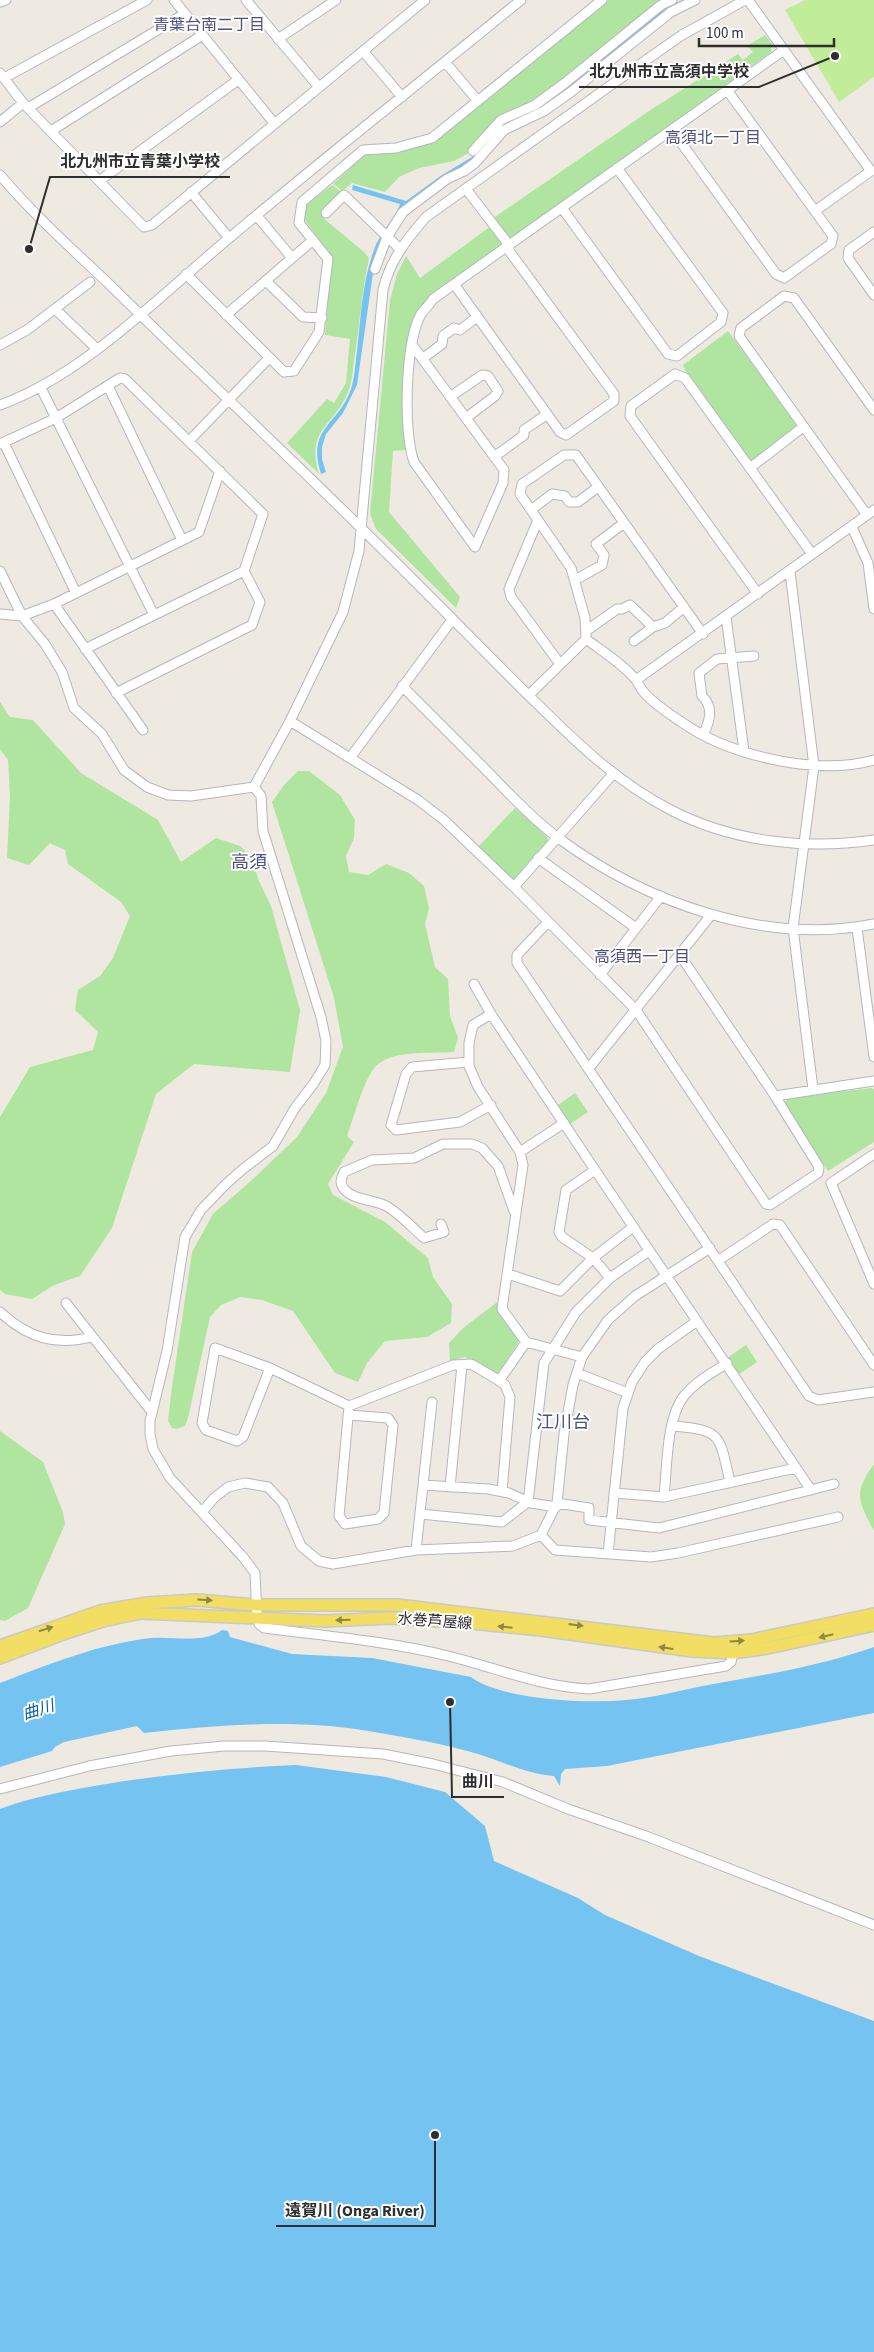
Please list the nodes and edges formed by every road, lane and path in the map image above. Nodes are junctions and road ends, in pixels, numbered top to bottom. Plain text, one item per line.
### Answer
1 (6, 0) edge
2 (147, 0) edge
3 (174, 0) edge
4 (246, 0) edge
5 (336, 0) edge
6 (424, 0) edge
7 (521, 0) edge
8 (602, 0) edge
9 (672, 0) edge
10 (695, 0) edge
11 (746, 0) edge
12 (0, 2) edge
13 (184, 14) junction
14 (201, 36) junction
15 (278, 39) junction
16 (784, 50) junction
17 (364, 51) junction
18 (445, 62) junction
19 (2, 75) edge
20 (238, 80) junction
21 (318, 86) junction
22 (727, 90) junction
23 (402, 97) junction
24 (478, 101) junction
25 (26, 106) junction
26 (0, 122) edge
27 (274, 123) junction
28 (672, 130) junction
29 (50, 131) junction
30 (473, 150) dead end
31 (617, 168) junction
32 (0, 175) edge
33 (99, 181) junction
34 (466, 189) junction
35 (191, 192) junction
36 (562, 208) junction
37 (815, 211) junction
38 (326, 213) dead end
39 (257, 216) junction
40 (874, 232) edge
41 (387, 236) junction
42 (230, 238) junction
43 (313, 240) junction
44 (507, 248) junction
45 (400, 249) junction
46 (292, 258) junction
47 (375, 269) dead end
48 (186, 274) junction
49 (266, 281) junction
50 (90, 282) dead end
51 (454, 284) junction
52 (874, 294) edge
53 (55, 310) junction
54 (140, 315) junction
55 (226, 315) junction
56 (477, 317) junction
57 (322, 318) junction
58 (0, 345) edge
59 (413, 346) junction
60 (96, 348) junction
61 (269, 358) junction
62 (422, 359) junction
63 (108, 386) junction
64 (41, 388) junction
65 (450, 397) junction
66 (229, 399) junction
67 (0, 405) edge
68 (874, 410) edge
69 (546, 415) junction
70 (56, 418) junction
71 (466, 418) junction
72 (803, 426) junction
73 (189, 441) junction
74 (2, 444) edge
75 (494, 457) junction
76 (750, 468) junction
77 (220, 471) junction
78 (598, 487) junction
79 (531, 510) junction
80 (871, 513) edge
81 (538, 520) junction
82 (624, 523) junction
83 (360, 527) junction
84 (852, 527) junction
85 (182, 540) junction
86 (812, 554) junction
87 (130, 566) junction
88 (0, 571) edge
89 (244, 571) junction
90 (790, 572) junction
91 (575, 580) junction
92 (76, 593) junction
93 (758, 594) junction
94 (54, 604) junction
95 (684, 608) junction
96 (874, 609) edge
97 (0, 614) edge
98 (154, 615) junction
99 (22, 616) junction
100 (726, 617) junction
101 (452, 620) junction
102 (653, 627) junction
103 (702, 634) junction
104 (586, 635) junction
105 (634, 641) dead end
106 (85, 649) junction
107 (754, 656) dead end
108 (731, 658) junction
109 (560, 664) junction
110 (636, 680) junction
111 (402, 686) junction
112 (116, 692) junction
113 (529, 695) junction
114 (290, 722) junction
115 (142, 730) dead end
116 (703, 735) junction
117 (744, 751) junction
118 (350, 758) junction
119 (874, 760) edge
120 (814, 766) junction
121 (613, 774) junction
122 (254, 787) junction
123 (556, 837) junction
124 (874, 840) edge
125 (802, 844) junction
126 (538, 858) junction
127 (514, 887) junction
128 (660, 896) junction
129 (711, 915) junction
130 (547, 923) junction
131 (874, 924) edge
132 (636, 928) junction
133 (794, 928) junction
134 (857, 928) junction
135 (680, 954) junction
136 (600, 975) junction
137 (474, 984) dead end
138 (636, 1010) junction
139 (492, 1014) junction
140 (874, 1057) edge
141 (469, 1062) junction
142 (589, 1068) junction
143 (874, 1081) edge
144 (814, 1089) junction
145 (775, 1096) junction
146 (491, 1105) junction
147 (564, 1123) junction
148 (520, 1152) junction
149 (874, 1154) edge
150 (595, 1170) junction
151 (515, 1214) junction
152 (441, 1224) dead end
153 (633, 1227) junction
154 (710, 1248) junction
155 (650, 1251) junction
156 (593, 1258) junction
157 (719, 1260) junction
158 (508, 1274) junction
159 (666, 1275) junction
160 (610, 1278) junction
161 (874, 1284) edge
162 (66, 1303) dead end
163 (0, 1312) edge
164 (697, 1321) junction
165 (92, 1337) junction
166 (526, 1342) junction
167 (553, 1349) junction
168 (582, 1357) junction
169 (727, 1363) junction
170 (462, 1365) junction
171 (874, 1365) edge
172 (270, 1368) junction
173 (577, 1373) junction
174 (499, 1381) junction
175 (874, 1392) edge
176 (628, 1393) junction
177 (432, 1402) dead end
178 (349, 1411) junction
179 (152, 1412) junction
180 (672, 1426) junction
181 (796, 1468) junction
182 (730, 1482) junction
183 (834, 1484) dead end
184 (423, 1485) junction
185 (450, 1487) junction
186 (811, 1490) junction
187 (502, 1492) junction
188 (614, 1493) junction
189 (664, 1497) junction
190 (528, 1502) junction
191 (557, 1505) junction
192 (202, 1512) junction
193 (420, 1514) junction
194 (838, 1517) dead end
195 (611, 1523) junction
196 (541, 1535) junction
197 (416, 1550) junction
198 (608, 1554) junction
199 (256, 1605) junction
200 (874, 1614) edge
201 (257, 1617) junction
202 (874, 1625) edge
203 (0, 1646) edge
204 (733, 1653) junction
205 (0, 1658) edge
206 (0, 1789) edge
207 (874, 1925) edge

1 - 12 street
2 - 19 street
3 - 13 street
4 - 15 street
5 - 15 street
6 - 17 street
7 - 18 street
8 - 24 street
9 - 30 street
10 - 41 street
11 - 16 street
11 - 34 street
13 - 14 street
13 - 25 street
14 - 20 street
14 - 29 street
15 - 21 street
16 - 22 street
16 - 37 street
17 - 21 street
17 - 23 street
18 - 23 street
18 - 24 street
19 - 25 street
20 - 27 street
20 - 33 street
21 - 27 street
22 - 28 street
22 - 37 street
23 - 39 street
24 - 43 street
25 - 26 street
25 - 29 street
27 - 35 street
28 - 31 street
28 - 37 street
29 - 33 street
31 - 36 street
31 - 36 street
32 - 54 street
33 - 35 street
34 - 44 street
34 - 45 street
35 - 42 street
36 - 44 street
38 - 41 street
39 - 42 street
39 - 46 street
40 - 52 street
41 - 45 street
41 - 47 street
42 - 48 street
43 - 46 street
43 - 57 street
44 - 51 street
44 - 69 street
45 - 83 street
46 - 49 street
48 - 54 street
48 - 55 street
49 - 55 street
49 - 57 street
50 - 53 street
51 - 56 street
51 - 59 street
53 - 58 street
53 - 60 street
54 - 60 street
54 - 66 street
55 - 61 street
56 - 62 street
56 - 69 street
57 - 61 street
59 - 62 street
59 - 75 street
60 - 64 street
61 - 66 street
62 - 65 street
63 - 70 street
63 - 73 street
63 - 85 street
64 - 67 street
64 - 70 street
65 - 71 street
65 - 71 street
66 - 73 street
66 - 83 street
68 - 72 street
69 - 75 street
70 - 74 street
70 - 87 street
71 - 75 street
72 - 76 street
72 - 80 street
73 - 77 street
74 - 92 street
76 - 86 street
76 - 93 street
77 - 85 street
77 - 89 street
78 - 79 street
78 - 79 street
78 - 82 street
79 - 81 street
80 - 84 street
81 - 91 street
81 - 109 street
82 - 91 street
82 - 95 street
83 - 101 street
83 - 114 street
84 - 86 street
84 - 96 street
85 - 87 street
86 - 90 street
87 - 92 street
87 - 98 street
88 - 99 street
89 - 98 street
89 - 112 street
90 - 93 street
90 - 120 street
91 - 104 street
92 - 94 street
93 - 100 street
94 - 99 street
94 - 106 street
95 - 102 street
95 - 103 street
97 - 99 street
98 - 106 street
99 - 122 street
100 - 103 street
100 - 108 street
101 - 111 street
101 - 113 street
102 - 104 street
102 - 105 street
103 - 110 street
104 - 109 street
104 - 110 street
106 - 112 street
107 - 108 street
108 - 116 street
108 - 117 street
109 - 113 street
110 - 116 street
111 - 118 street
111 - 123 street
112 - 115 street
113 - 121 street
114 - 118 street
114 - 122 street
116 - 117 street
117 - 120 street
118 - 127 street
119 - 120 street
120 - 125 street
121 - 123 street
121 - 125 street
122 - 179 street
123 - 126 street
123 - 128 street
124 - 125 street
125 - 133 street
126 - 127 street
126 - 132 street
127 - 130 street
128 - 129 street
128 - 132 street
129 - 133 street
129 - 135 street
130 - 136 street
130 - 142 street
131 - 134 street
132 - 136 street
133 - 134 street
133 - 144 street
134 - 140 street
135 - 138 street
135 - 145 street
136 - 138 street
137 - 139 street
138 - 142 street
138 - 145 street
139 - 141 street
139 - 147 street
141 - 146 street
141 - 146 street
142 - 154 street
143 - 144 street
144 - 145 street
146 - 148 street
147 - 148 street
147 - 150 street
148 - 151 street
149 - 161 street
150 - 153 street
150 - 156 street
151 - 152 street
151 - 158 street
153 - 155 street
153 - 156 street
154 - 157 street
154 - 159 street
155 - 159 street
155 - 160 street
156 - 158 street
156 - 160 street
157 - 171 street
157 - 175 street
158 - 166 street
159 - 164 street
159 - 168 street
160 - 167 street
162 - 165 street
163 - 165 street
164 - 169 street
164 - 176 street
165 - 179 street
166 - 167 street
166 - 174 street
167 - 168 street
167 - 190 street
168 - 173 street
169 - 180 street
169 - 181 street
170 - 174 street
170 - 178 street
170 - 185 street
172 - 172 street
172 - 178 street
173 - 176 street
173 - 191 street
174 - 187 street
176 - 188 street
177 - 184 street
178 - 178 street
179 - 192 street
180 - 182 street
180 - 189 street
181 - 182 street
181 - 186 street
182 - 189 street
183 - 186 street
184 - 185 street
184 - 193 street
185 - 187 street
186 - 195 street
187 - 190 street
188 - 189 street
188 - 195 street
190 - 191 street
190 - 193 street
191 - 195 street
191 - 196 street
192 - 197 street
192 - 199 street
193 - 197 street
194 - 198 street
195 - 198 street
196 - 197 street
196 - 198 street
199 -> 200 main road, 水巻芦屋線
199 - 201 street
203 -> 199 main road, 水巻芦屋線
204 -> 201 main road, 水巻芦屋線
201 - 204 street
201 - 205 main road, 水巻芦屋線
202 -> 204 main road, 水巻芦屋線
206 - 207 street

